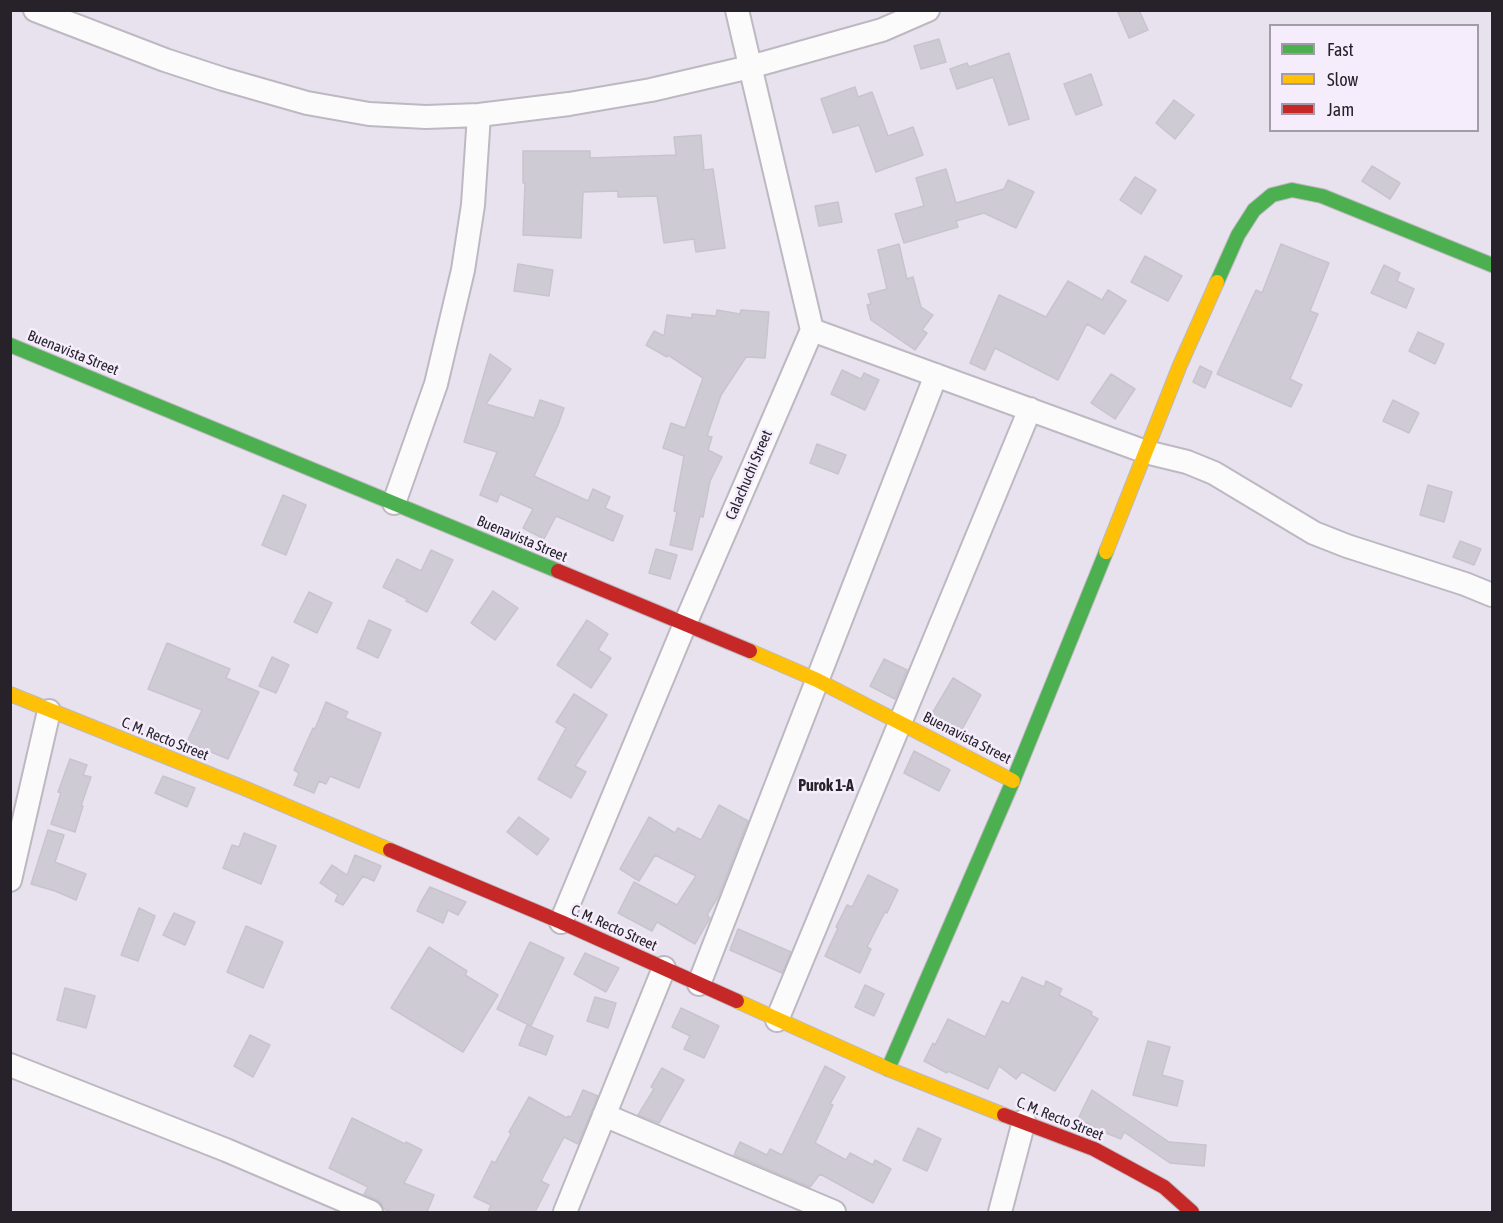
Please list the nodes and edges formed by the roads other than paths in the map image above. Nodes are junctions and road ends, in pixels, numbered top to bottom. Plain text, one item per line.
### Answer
1 (35, 10) edge
2 (737, 10) edge
3 (928, 10) edge
4 (750, 67) junction
5 (479, 115) junction
6 (1492, 265) edge
7 (812, 330) junction
8 (10, 345) edge
9 (936, 375) junction
10 (1030, 409) junction
11 (1146, 452) junction
12 (394, 503) junction
13 (1492, 595) edge
14 (685, 624) junction
15 (817, 680) junction
16 (10, 694) edge
17 (50, 711) junction
18 (901, 723) junction
19 (1013, 781) junction
20 (10, 880) edge
21 (561, 922) junction
22 (664, 968) junction
23 (699, 984) junction
24 (777, 1020) junction
25 (10, 1065) edge
26 (888, 1069) junction
27 (604, 1115) junction
28 (1024, 1121) junction
29 (371, 1212) edge
30 (565, 1212) edge
31 (834, 1212) edge
32 (1000, 1212) edge
33 (1192, 1212) edge

1 - 5 street
2 - 4 street
3 - 4 street
4 - 5 street
4 - 7 street
5 - 12 street
6 - 11 street
7 - 9 street
7 - 14 street, Calachuchi Street
8 - 12 street, Buenavista Street
9 - 10 street
9 - 15 street
10 - 11 street
10 - 18 street
11 - 13 street
11 - 19 street
12 - 14 street, Buenavista Street
14 - 15 street, Buenavista Street
14 - 21 street, Calachuchi Street
15 - 18 street, Buenavista Street
15 - 23 street
16 - 17 street, C. M. Recto Street
17 - 20 street
17 - 21 street, C. M. Recto Street
18 - 19 street, Buenavista Street
18 - 24 street
19 - 26 street
21 - 22 street, C. M. Recto Street
22 - 23 street, C. M. Recto Street
22 - 27 street
23 - 24 street, C. M. Recto Street
24 - 26 street, C. M. Recto Street
25 - 29 street
26 - 28 street, C. M. Recto Street
27 - 30 street
27 - 31 street
28 - 32 street
28 - 33 street, C. M. Recto Street

